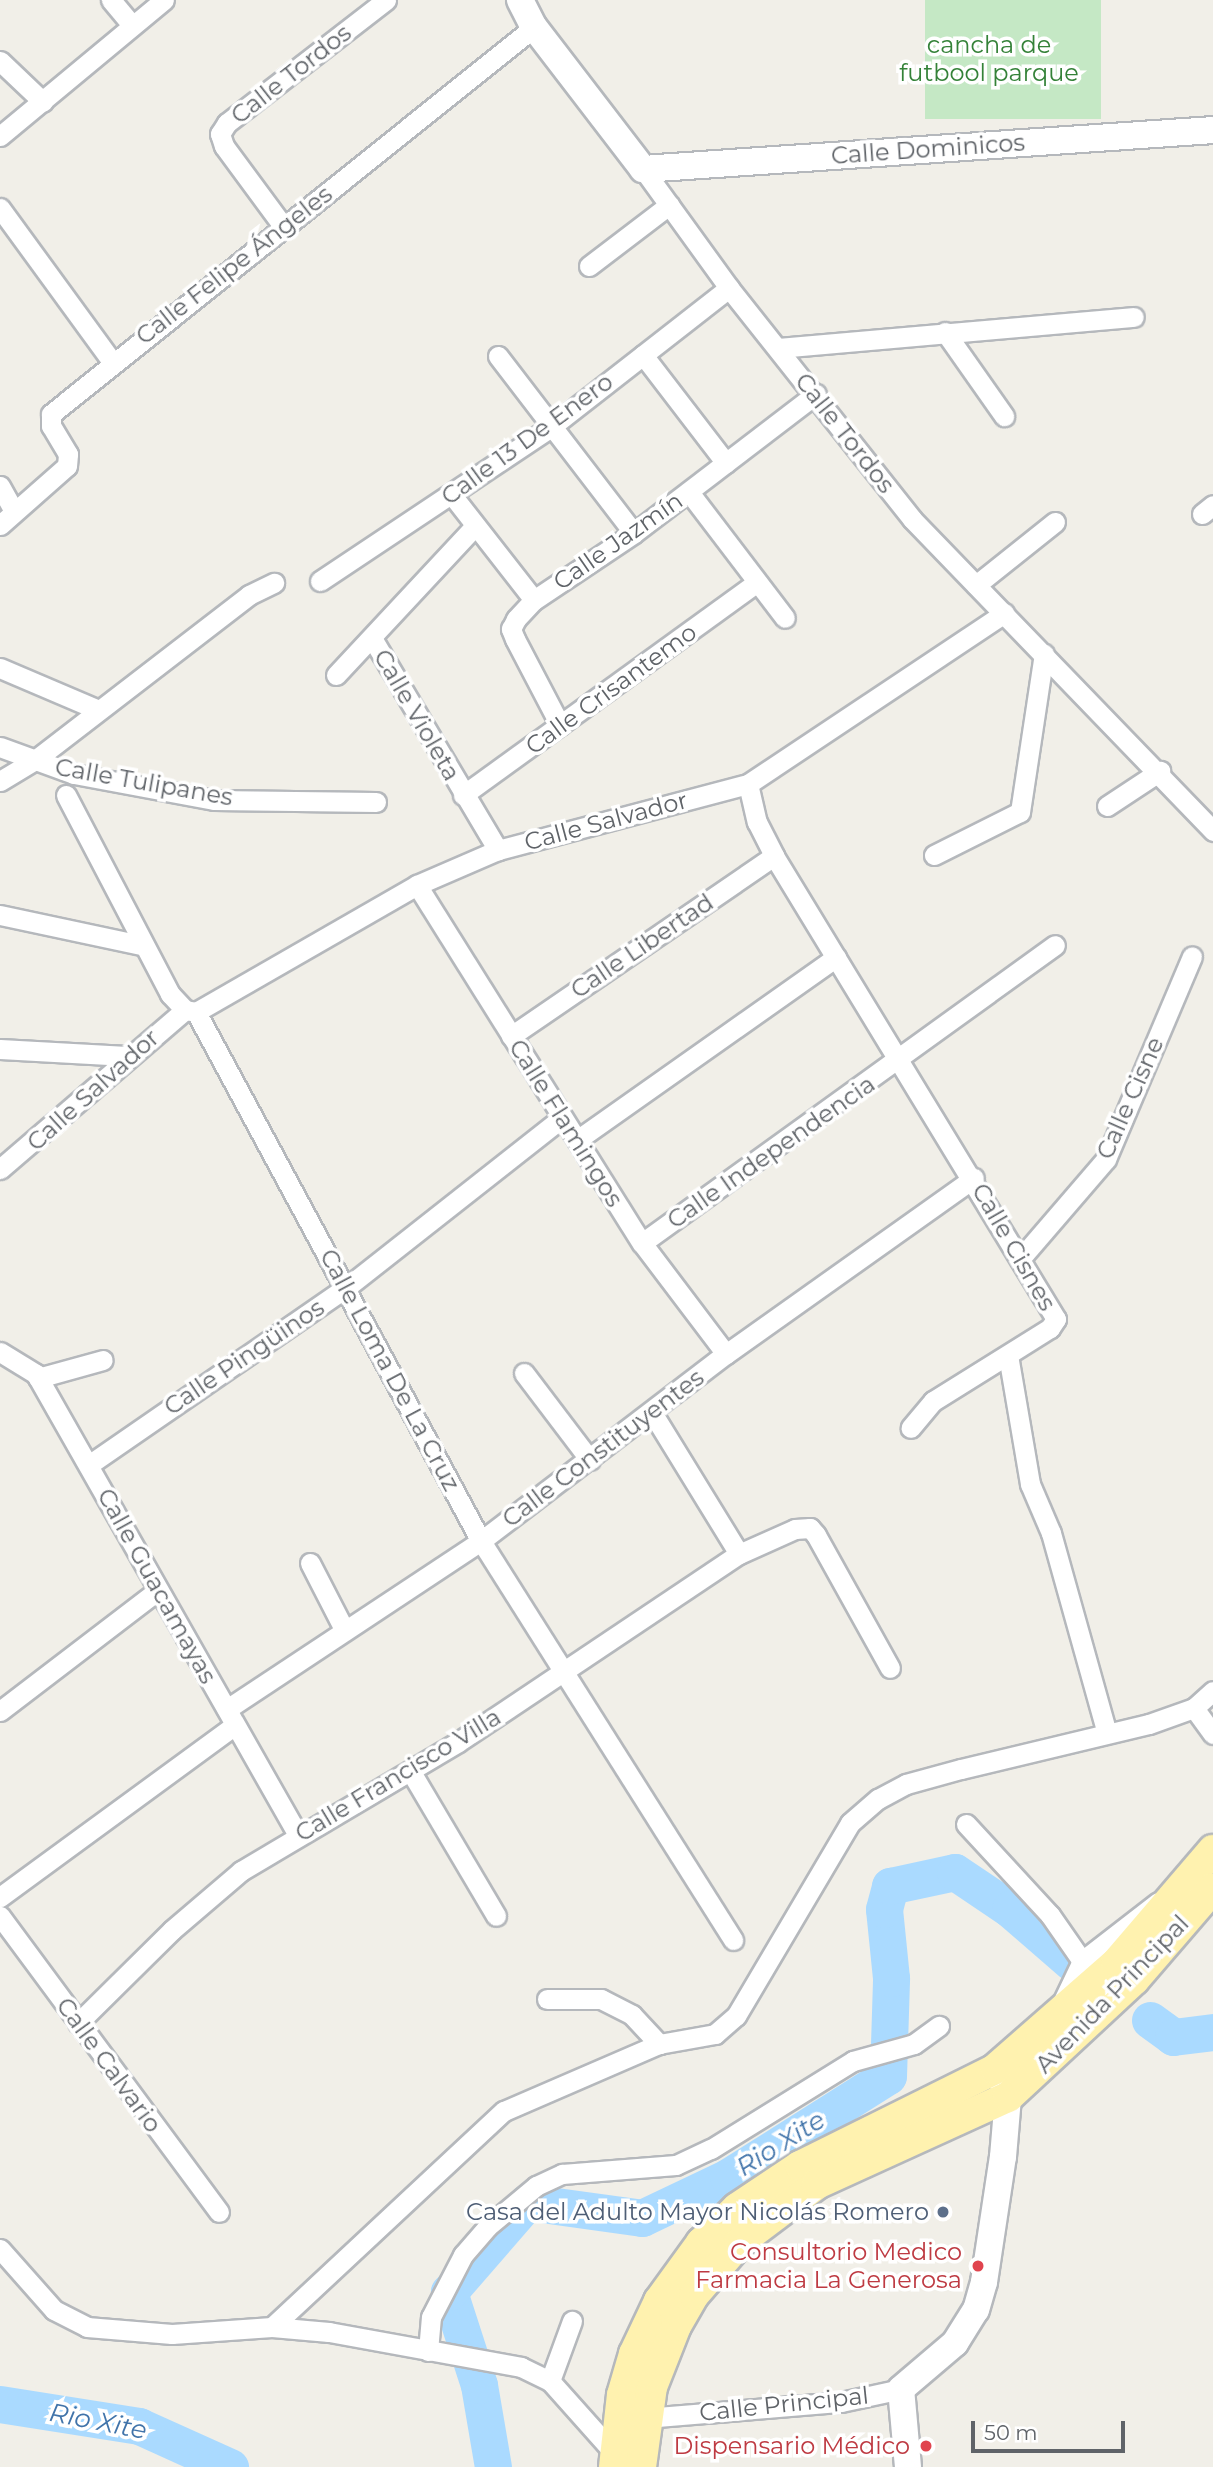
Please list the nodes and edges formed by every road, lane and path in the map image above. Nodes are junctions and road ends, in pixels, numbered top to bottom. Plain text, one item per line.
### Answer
1 (111, 0) edge
2 (164, 0) edge
3 (386, 0) edge
4 (520, 0) edge
5 (131, 24) junction
6 (534, 27) junction
7 (0, 61) edge
8 (43, 102) junction
9 (1213, 130) edge
10 (0, 136) edge
11 (643, 169) junction
12 (669, 205) junction
13 (0, 208) edge
14 (283, 226) junction
15 (589, 266) dead end
16 (729, 288) junction
17 (1133, 317) dead end
18 (945, 332) junction
19 (779, 348) junction
20 (643, 355) junction
21 (498, 356) dead end
22 (114, 363) junction
23 (816, 394) junction
24 (1004, 416) dead end
25 (551, 427) junction
26 (726, 463) junction
27 (0, 486) edge
28 (689, 492) junction
29 (452, 495) junction
30 (14, 511) junction
31 (1055, 522) dead end
32 (0, 525) edge
33 (474, 527) junction
34 (634, 533) junction
35 (320, 582) dead end
36 (757, 582) junction
37 (274, 583) dead end
38 (976, 584) junction
39 (534, 600) junction
40 (1004, 613) junction
41 (785, 618) dead end
42 (372, 638) junction
43 (1044, 654) junction
44 (0, 668) edge
45 (336, 675) dead end
46 (96, 709) junction
47 (559, 725) junction
48 (0, 747) edge
49 (35, 761) junction
50 (1160, 771) junction
51 (0, 781) edge
52 (748, 784) junction
53 (66, 795) dead end
54 (463, 795) junction
55 (376, 802) dead end
56 (1107, 806) dead end
57 (1213, 831) edge
58 (498, 850) junction
59 (934, 855) dead end
60 (774, 856) junction
61 (417, 885) junction
62 (0, 915) edge
63 (142, 945) junction
64 (1055, 945) dead end
65 (1192, 956) dead end
66 (836, 957) junction
67 (190, 1011) junction
68 (511, 1035) junction
69 (0, 1049) edge
70 (127, 1056) junction
71 (900, 1062) junction
72 (562, 1118) junction
73 (576, 1140) junction
74 (0, 1169) edge
75 (974, 1178) junction
76 (642, 1243) junction
77 (1020, 1259) junction
78 (347, 1287) junction
79 (0, 1352) edge
80 (726, 1354) junction
81 (1007, 1355) junction
82 (103, 1360) dead end
83 (524, 1373) dead end
84 (38, 1378) junction
85 (653, 1414) junction
86 (910, 1428) dead end
87 (590, 1460) junction
88 (90, 1464) junction
89 (481, 1541) junction
90 (739, 1555) junction
91 (310, 1563) dead end
92 (157, 1591) junction
93 (345, 1631) junction
94 (890, 1668) dead end
95 (565, 1672) junction
96 (1213, 1691) edge
97 (1195, 1708) junction
98 (0, 1711) edge
99 (231, 1717) junction
100 (1107, 1733) junction
101 (1213, 1734) edge
102 (411, 1772) junction
103 (965, 1824) dead end
104 (298, 1835) junction
105 (1213, 1850) edge
106 (1202, 1884) edge
107 (0, 1897) edge
108 (0, 1916) edge
109 (496, 1916) dead end
110 (733, 1940) dead end
111 (1082, 1961) junction
112 (547, 1999) dead end
113 (1052, 2022) junction
114 (78, 2023) junction
115 (939, 2026) dead end
116 (659, 2043) junction
117 (995, 2069) junction
118 (1008, 2097) junction
119 (219, 2212) dead end
120 (0, 2249) edge
121 (572, 2320) dead end
122 (272, 2327) junction
123 (436, 2352) junction
124 (550, 2381) junction
125 (901, 2389) junction
126 (645, 2418) junction
127 (620, 2464) edge
128 (908, 2467) edge

1 - 5 street
2 - 5 street
3 - 14 street, Calle Tordos
4 - 6 street, Calle Tordos
5 - 8 street
6 - 11 street, Calle Tordos
6 - 14 street, Calle Felipe Ángeles
7 - 8 street
8 - 10 street
9 - 11 street, Calle Dominicos
11 - 12 street, Calle Tordos
12 - 15 street
12 - 16 street, Calle Tordos
13 - 22 street
14 - 22 street, Calle Felipe Ángeles
16 - 19 street, Calle Tordos
16 - 20 street, Calle 13 De Enero
17 - 18 street
18 - 19 street
18 - 24 street
19 - 23 street, Calle Tordos
20 - 25 street, Calle 13 De Enero
20 - 26 street
21 - 25 street
22 - 30 street, Calle Felipe Ángeles
23 - 26 street, Calle Jazmín
23 - 38 street, Calle Tordos
25 - 29 street, Calle 13 De Enero
25 - 34 street
26 - 28 street, Calle Jazmín
27 - 30 street
28 - 34 street, Calle Jazmín
28 - 36 street
29 - 33 street
29 - 35 street, Calle 13 De Enero
30 - 32 street, Calle Felipe Ángeles
31 - 38 street
33 - 39 street
33 - 42 street, Calle Violeta
34 - 39 street, Calle Jazmín
36 - 41 street
36 - 47 street, Calle Crisantemo
37 - 46 street
38 - 40 street, Calle Tordos
39 - 47 street, Calle Jazmín
40 - 43 street, Calle Tordos
40 - 52 street, Calle Salvador
42 - 45 street
42 - 54 street, Calle Violeta
43 - 50 street, Calle Tordos
43 - 59 street
44 - 46 street
46 - 49 street
47 - 54 street, Calle Crisantemo
48 - 49 street, Calle Tulipanes
49 - 51 street
49 - 55 street, Calle Tulipanes
50 - 56 street
50 - 57 street, Calle Tordos
52 - 58 street, Calle Salvador
52 - 60 street, Calle Cisnes
53 - 63 street, Calle Loma De La Cruz
54 - 58 street, Calle Violeta
58 - 61 street, Calle Salvador
60 - 66 street, Calle Cisnes
60 - 68 street, Calle Libertad
61 - 67 street, Calle Salvador
61 - 68 street, Calle Flamingos
62 - 63 street
63 - 67 street, Calle Loma De La Cruz
64 - 71 street, Calle Independencia
65 - 77 street, Calle Cisne
66 - 71 street, Calle Cisnes
66 - 73 street
67 - 70 street, Calle Salvador
67 - 78 street, Calle Loma De La Cruz
68 - 72 street, Calle Flamingos
69 - 70 street
70 - 74 street, Calle Salvador
71 - 75 street, Calle Cisnes
71 - 76 street, Calle Independencia
72 - 73 street, Calle Flamingos
72 - 78 street, Calle Pingüinos
73 - 76 street, Calle Flamingos
75 - 77 street, Calle Cisnes
75 - 80 street, Calle Constituyentes
76 - 80 street, Calle Flamingos
77 - 81 street, Calle Cisnes
78 - 88 street, Calle Pingüinos
78 - 89 street, Calle Loma De La Cruz
79 - 84 street, Calle Guacamayas
80 - 85 street, Calle Constituyentes
81 - 86 street
81 - 100 street
82 - 84 street
83 - 87 street
84 - 88 street, Calle Guacamayas
85 - 87 street, Calle Constituyentes
85 - 90 street
87 - 89 street, Calle Constituyentes
88 - 92 street, Calle Guacamayas
89 - 93 street, Calle Constituyentes
89 - 95 street, Calle Loma De La Cruz
90 - 94 street, Calle Francisco Villa
90 - 95 street, Calle Francisco Villa
91 - 93 street
92 - 98 street
92 - 99 street, Calle Guacamayas
93 - 99 street, Calle Constituyentes
95 - 102 street, Calle Francisco Villa
95 - 110 street, Calle Loma De La Cruz
96 - 97 street
97 - 100 street
97 - 101 street
99 - 104 street, Calle Guacamayas
99 - 107 street, Calle Constituyentes
100 - 116 street
102 - 104 street, Calle Francisco Villa
102 - 109 street
103 - 111 street
104 - 114 street, Calle Francisco Villa
105 - 106 main road, Avenida Principal
106 - 111 street
106 - 113 main road, Avenida Principal
106 - 118 main road, Avenida Principal
108 - 114 street, Calle Calvario
111 - 113 street
112 - 116 street
113 - 117 main road, Avenida Principal
114 - 119 street, Calle Calvario
115 - 123 street
116 - 122 street
117 - 118 street, Calle Principal
117 - 127 main road, Avenida Principal
118 - 125 street, Calle Principal
118 - 126 main road, Avenida Principal
120 - 122 street
121 - 124 street
122 - 123 street
123 - 124 street
124 - 127 street
125 - 126 street, Calle Principal
125 - 128 street
126 - 127 main road, Avenida Principal

